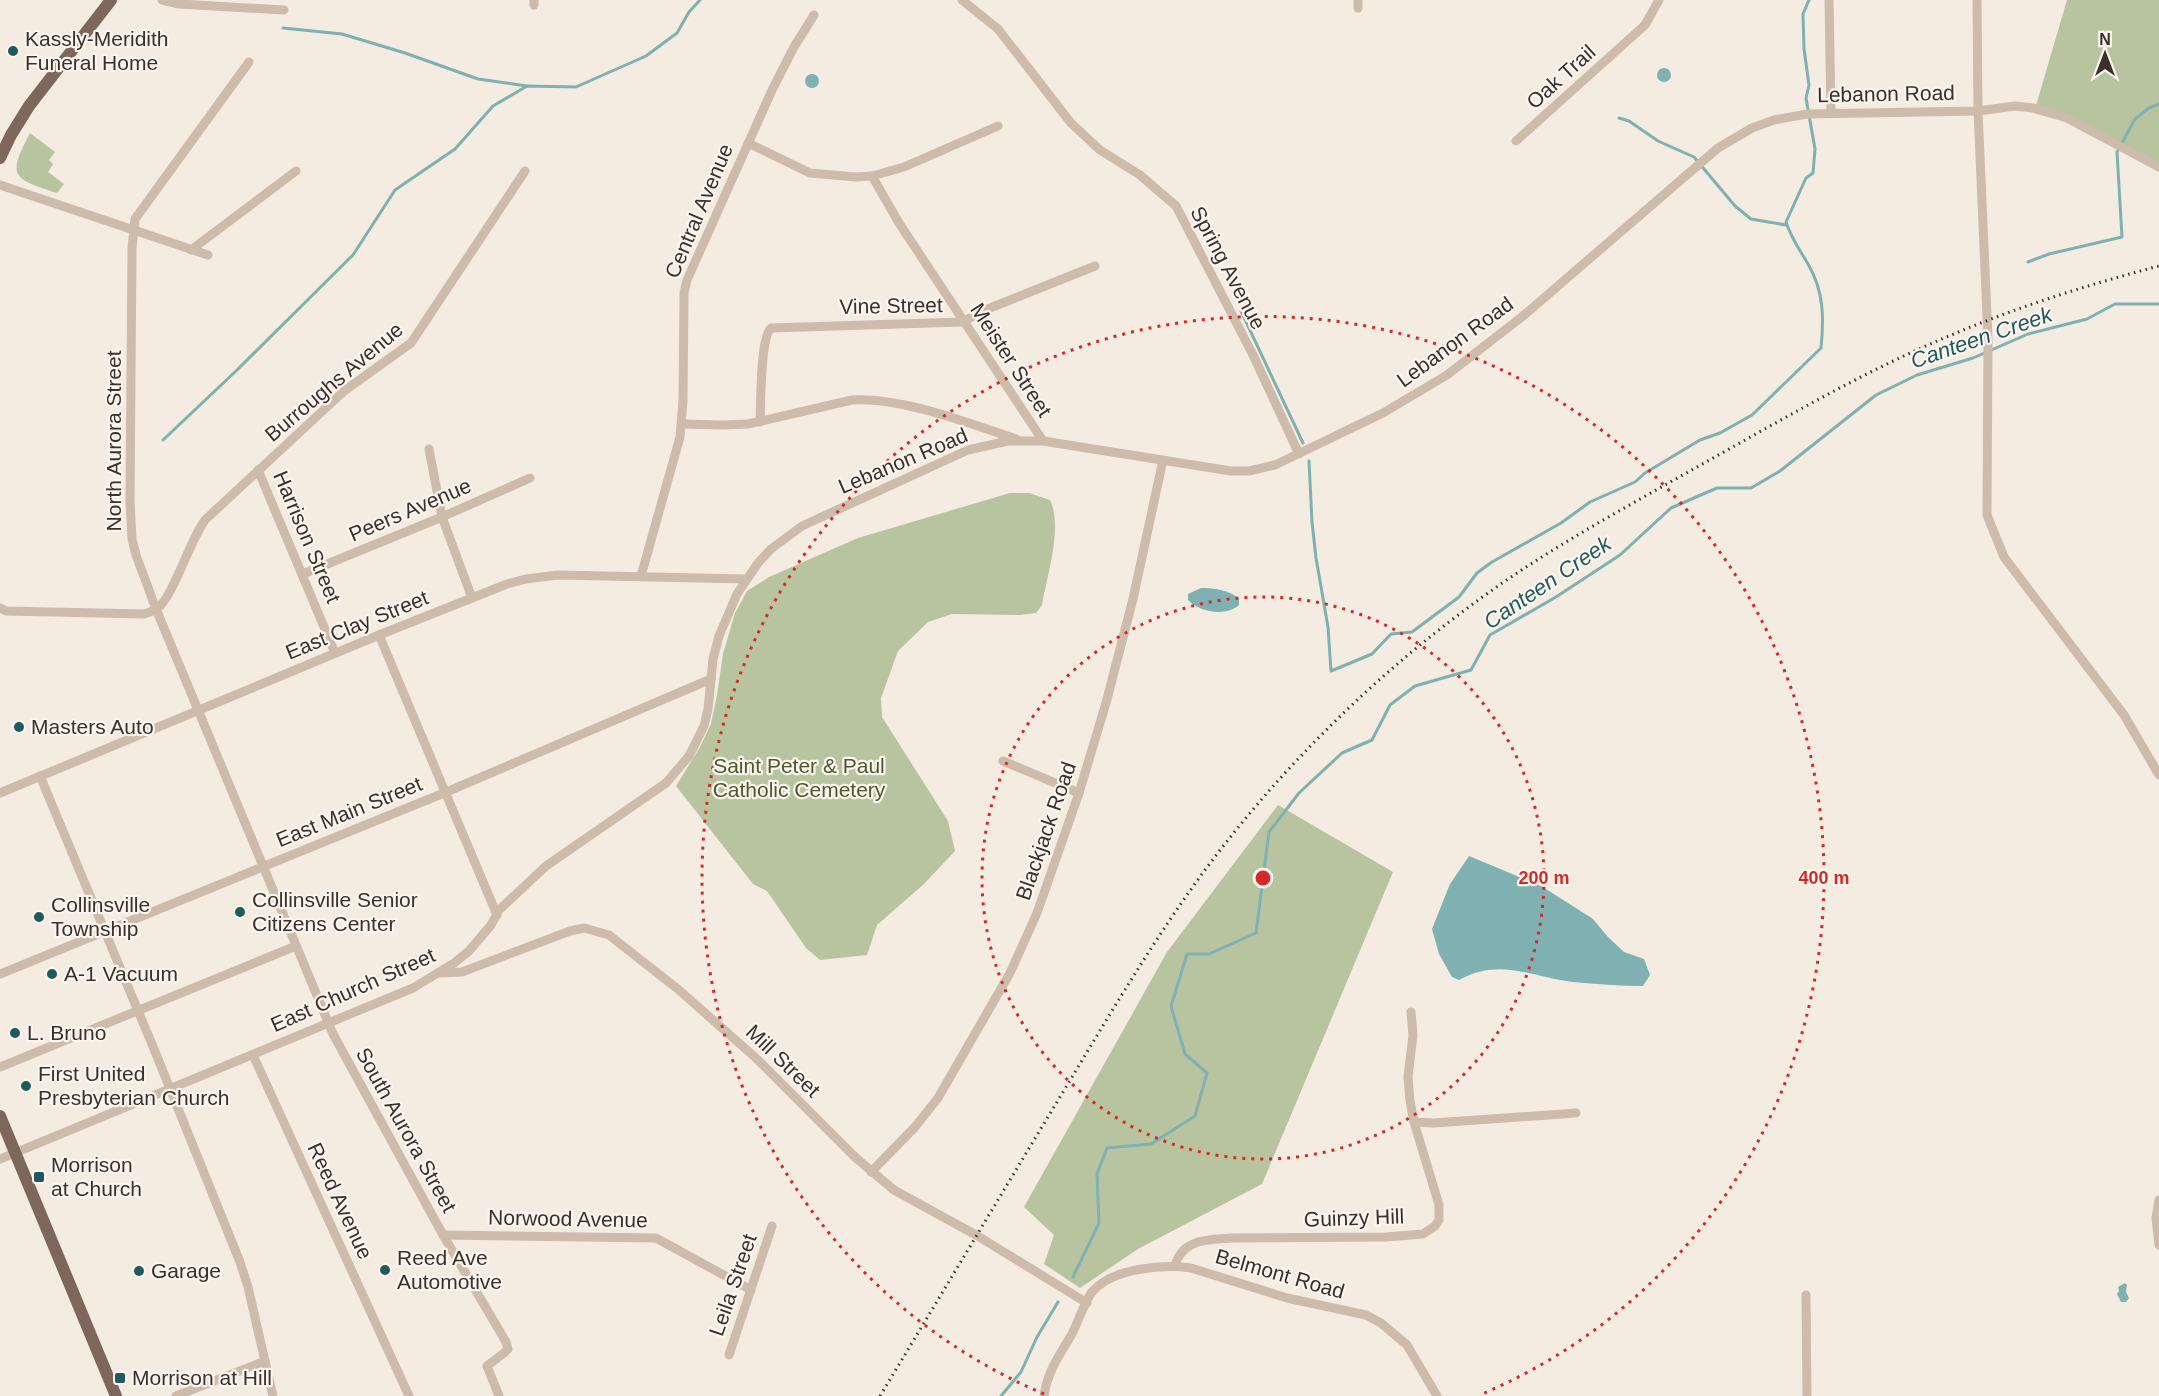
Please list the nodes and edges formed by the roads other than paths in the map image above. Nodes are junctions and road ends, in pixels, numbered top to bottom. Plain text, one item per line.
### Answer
1 (111, 0) edge
2 (162, 0) edge
3 (962, 0) edge
4 (1659, 0) edge
5 (1829, 0) edge
6 (1977, 0) edge
7 (284, 10) dead end
8 (814, 15) dead end
9 (249, 62) dead end
10 (1978, 111) junction
11 (1831, 113) junction
12 (998, 126) dead end
13 (1516, 141) dead end
14 (748, 143) junction
15 (2159, 153) edge
16 (0, 158) edge
17 (2157, 164) edge
18 (296, 171) dead end
19 (525, 171) dead end
20 (872, 176) junction
21 (0, 185) edge
22 (133, 230) junction
23 (190, 250) junction
24 (208, 255) dead end
25 (1095, 266) dead end
26 (964, 321) junction
27 (760, 422) junction
28 (682, 424) junction
29 (1021, 441) junction
30 (1043, 441) junction
31 (429, 449) dead end
32 (1299, 454) junction
33 (1163, 460) junction
34 (258, 470) junction
35 (530, 478) dead end
36 (442, 517) junction
37 (303, 574) junction
38 (641, 576) junction
39 (746, 579) junction
40 (472, 598) junction
41 (156, 609) junction
42 (2, 611) edge
43 (379, 635) junction
44 (335, 653) junction
45 (711, 679) junction
46 (197, 710) junction
47 (1003, 761) dead end
48 (2159, 775) edge
49 (40, 777) junction
50 (0, 793) edge
51 (444, 793) junction
52 (1079, 793) junction
53 (263, 867) junction
54 (496, 915) junction
55 (106, 931) junction
56 (296, 946) junction
57 (438, 973) junction
58 (0, 974) edge
59 (139, 1011) junction
60 (1411, 1012) dead end
61 (329, 1024) junction
62 (253, 1055) junction
63 (0, 1067) edge
64 (170, 1088) junction
65 (1576, 1113) dead end
66 (0, 1116) edge
67 (1414, 1122) junction
68 (15, 1152) junction
69 (0, 1159) edge
70 (871, 1172) junction
71 (2159, 1200) edge
72 (772, 1226) dead end
73 (443, 1235) junction
74 (2159, 1245) edge
75 (1175, 1266) junction
76 (751, 1290) junction
77 (1806, 1295) dead end
78 (1087, 1303) junction
79 (729, 1355) dead end
80 (265, 1361) junction
81 (116, 1396) edge
82 (176, 1396) edge
83 (273, 1396) edge
84 (409, 1396) edge
85 (499, 1396) edge
86 (1044, 1396) edge
87 (1437, 1396) edge
88 (1807, 1396) edge

1 - 16 main road
2 - 7 street
3 - 32 street, Spring Avenue
4 - 13 street, Oak Trail
5 - 11 street
6 - 10 street
8 - 14 street, Central Avenue
9 - 22 street, North Aurora Street
10 - 11 street, Lebanon Road
10 - 17 street, Lebanon Road
10 - 48 street
11 - 32 street, Lebanon Road
12 - 20 street
14 - 20 street
14 - 28 street, Central Avenue
15 - 17 street
18 - 23 street
19 - 34 street, Burroughs Avenue
20 - 26 street, Meister Street
21 - 22 street
22 - 23 street
22 - 41 street, North Aurora Street
23 - 24 street
25 - 26 street, Vine Street
26 - 27 street, Vine Street
26 - 30 street, Meister Street
27 - 28 street
27 - 29 street
28 - 38 street, Central Avenue
29 - 30 street, Lebanon Road
29 - 39 street, Lebanon Road
30 - 33 street, Lebanon Road
31 - 36 street
32 - 33 street, Lebanon Road
33 - 52 street, Blackjack Road
34 - 37 street, Harrison Street
34 - 41 street, Burroughs Avenue
35 - 36 street, Peers Avenue
36 - 37 street, Peers Avenue
36 - 40 street
37 - 44 street, Harrison Street
38 - 39 street, East Clay Street
38 - 40 street, East Clay Street
39 - 45 street, East Church Street
40 - 43 street, East Clay Street
41 - 42 street
41 - 46 street, North Aurora Street
43 - 44 street, East Clay Street
43 - 51 street
44 - 46 street, East Clay Street
45 - 51 street, East Main Street
45 - 54 street, East Church Street
46 - 49 street, East Clay Street
46 - 53 street, North Aurora Street
47 - 52 street
49 - 50 street, East Clay Street
49 - 55 street
51 - 53 street, East Main Street
51 - 54 street
52 - 70 street, Blackjack Road
53 - 55 street, East Main Street
53 - 56 street, South Aurora Street
54 - 57 street, East Church Street
55 - 58 street, East Main Street
55 - 59 street
56 - 59 street
56 - 61 street, South Aurora Street
57 - 61 street, East Church Street
57 - 70 street, Mill Street
59 - 63 street
59 - 64 street
60 - 67 street, Guinzy Hill
61 - 62 street, East Church Street
61 - 73 street, South Aurora Street
62 - 64 street, East Church Street
62 - 84 street, Reed Avenue
64 - 68 street, East Church Street
64 - 80 street
65 - 67 street
66 - 68 main road
67 - 75 street, Guinzy Hill
68 - 69 street, East Church Street
68 - 81 main road
70 - 78 street, Mill Street
71 - 74 street
72 - 76 street, Leila Street
73 - 76 street, Norwood Avenue
73 - 85 street, South Aurora Street
75 - 78 street, Belmont Road
75 - 87 street, Belmont Road
76 - 79 street, Leila Street
77 - 88 street
78 - 86 street, Belmont Road
80 - 82 street
80 - 83 street

